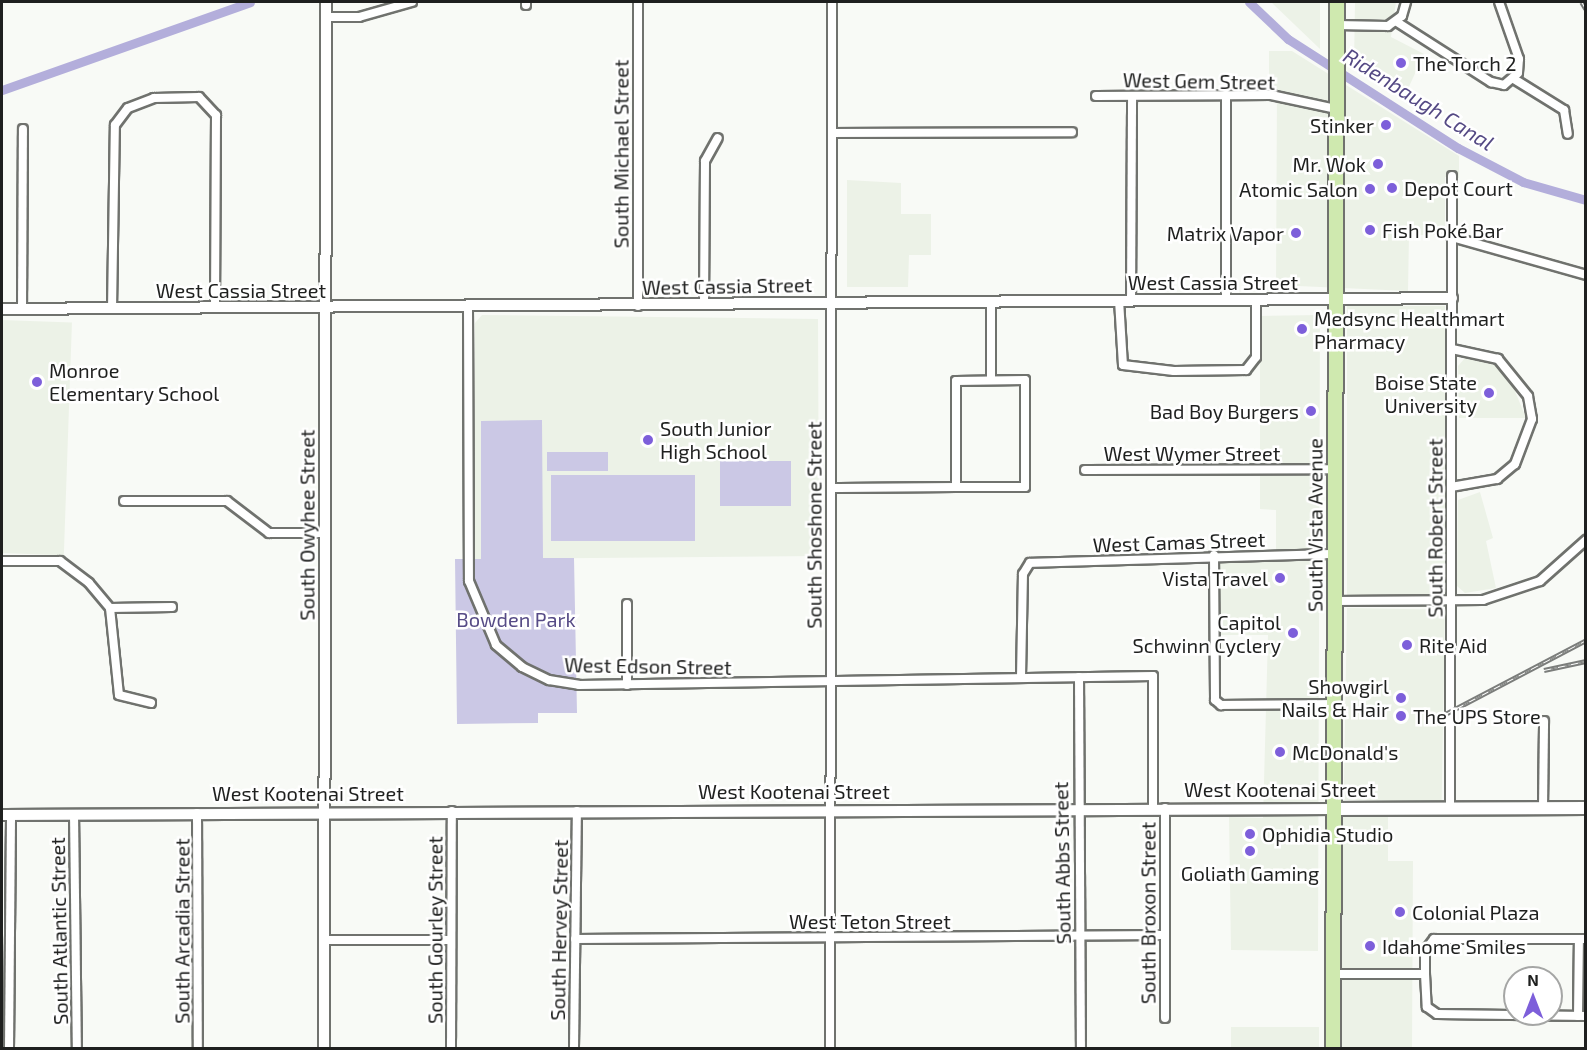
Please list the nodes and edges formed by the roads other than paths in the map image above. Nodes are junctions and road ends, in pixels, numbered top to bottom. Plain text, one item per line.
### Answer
1 (326, 2) edge
2 (411, 2) edge
3 (638, 2) edge
4 (832, 2) edge
5 (1337, 2) edge
6 (1406, 2) edge
7 (1499, 2) edge
8 (326, 17) junction
9 (1397, 22) junction
10 (1337, 25) junction
11 (1514, 79) junction
12 (1226, 95) junction
13 (1096, 96) dead end
14 (1132, 96) junction
15 (1336, 109) junction
16 (23, 129) dead end
17 (1072, 132) dead end
18 (832, 133) junction
19 (1568, 134) dead end
20 (718, 138) dead end
21 (1452, 176) dead end
22 (1452, 237) junction
23 (1586, 275) edge
24 (1452, 298) junction
25 (1226, 299) junction
26 (1119, 300) junction
27 (1131, 300) junction
28 (1336, 300) junction
29 (1256, 301) junction
30 (991, 302) junction
31 (831, 303) junction
32 (704, 305) junction
33 (638, 306) junction
34 (326, 307) junction
35 (468, 307) junction
36 (215, 308) junction
37 (2, 309) edge
38 (22, 309) junction
39 (112, 309) junction
40 (1452, 349) junction
41 (991, 380) junction
42 (1335, 469) junction
43 (1085, 470) dead end
44 (956, 487) junction
45 (1451, 487) junction
46 (831, 488) junction
47 (124, 501) dead end
48 (324, 533) junction
49 (1586, 540) edge
50 (1335, 554) junction
51 (1214, 555) junction
52 (2, 561) edge
53 (1335, 601) junction
54 (1451, 602) junction
55 (627, 604) dead end
56 (172, 607) dead end
57 (110, 608) junction
58 (1153, 676) joint
59 (1021, 677) junction
60 (1079, 677) junction
61 (831, 684) junction
62 (627, 685) junction
63 (151, 703) dead end
64 (1334, 704) junction
65 (1544, 721) dead end
66 (1078, 808) junction
67 (1153, 808) junction
68 (1165, 808) junction
69 (1544, 808) junction
70 (1586, 808) edge
71 (1334, 809) junction
72 (1450, 809) junction
73 (831, 810) junction
74 (452, 811) junction
75 (577, 811) junction
76 (324, 812) junction
77 (74, 813) junction
78 (197, 813) junction
79 (6, 814) edge
80 (1164, 935) junction
81 (1081, 936) junction
82 (830, 937) junction
83 (575, 939) junction
84 (1582, 939) edge
85 (324, 940) junction
86 (451, 940) junction
87 (1333, 974) junction
88 (1425, 974) junction
89 (1582, 1016) edge
90 (1165, 1018) dead end
91 (9, 1048) edge
92 (76, 1048) edge
93 (198, 1048) edge
94 (324, 1048) edge
95 (451, 1048) edge
96 (574, 1048) edge
97 (830, 1048) edge
98 (1082, 1048) edge
99 (1333, 1048) edge

1 - 8 street, South Owyhee Street
2 - 8 street
3 - 33 street, South Michael Street
4 - 18 street, South Shoshone Street
5 - 10 main road, South Vista Avenue
6 - 9 street
7 - 11 street
8 - 34 street, South Owyhee Street
9 - 10 street
9 - 11 street
10 - 15 main road, South Vista Avenue
11 - 19 street
12 - 14 street, West Gem Street
12 - 15 street, West Gem Street
12 - 25 street
13 - 14 street, West Gem Street
14 - 27 street
15 - 28 main road, South Vista Avenue
16 - 38 street
17 - 18 street
18 - 31 street, South Shoshone Street
20 - 32 street
21 - 22 street, South Robert Street
22 - 23 street
22 - 24 street, South Robert Street
24 - 28 street, West Cassia Street
24 - 40 street, South Robert Street
25 - 27 street, West Cassia Street
25 - 29 street, West Cassia Street
26 - 27 street, West Cassia Street
26 - 29 street
26 - 30 street, West Cassia Street
28 - 29 street, West Cassia Street
28 - 42 main road, South Vista Avenue
30 - 31 street, West Cassia Street
30 - 41 street
31 - 32 street, West Cassia Street
31 - 46 street, South Shoshone Street
32 - 33 street, West Cassia Street
33 - 35 street, West Cassia Street
34 - 35 street, West Cassia Street
34 - 36 street, West Cassia Street
34 - 48 street, South Owyhee Street
35 - 62 street, West Edson Street
36 - 39 street, West Cassia Street
36 - 39 street
37 - 38 street, West Cassia Street
38 - 39 street, West Cassia Street
40 - 45 street, South Robert Street
40 - 45 street
41 - 44 street
41 - 44 street
42 - 43 street, West Wymer Street
42 - 50 main road, South Vista Avenue
44 - 46 street
45 - 54 street, South Robert Street
46 - 61 street, South Shoshone Street
47 - 48 street
48 - 76 street, South Owyhee Street
49 - 54 street
50 - 51 street, West Camas Street
50 - 53 main road, South Vista Avenue
51 - 59 street, West Camas Street
51 - 64 street
52 - 57 street
53 - 54 street
53 - 64 main road, South Vista Avenue
54 - 72 street, South Robert Street
55 - 62 street
56 - 57 street
57 - 63 street
58 - 60 street, West Edson Street
58 - 67 street, South Broxon Street
59 - 60 street, West Edson Street
59 - 61 street, West Edson Street
60 - 66 street, South Abbs Street
61 - 62 street, West Edson Street
61 - 73 street, South Shoshone Street
64 - 71 main road, South Vista Avenue
65 - 69 street
66 - 67 street, West Kootenai Street
66 - 73 street, West Kootenai Street
66 - 81 street, South Abbs Street
67 - 68 street, West Kootenai Street
68 - 71 street, West Kootenai Street
68 - 80 street, South Broxon Street
69 - 70 main road, West Kootenai Street
69 - 72 main road, West Kootenai Street
71 - 72 main road, West Kootenai Street
71 - 87 main road, South Vista Avenue
73 - 75 street, West Kootenai Street
73 - 82 street, South Shoshone Street
74 - 75 street, West Kootenai Street
74 - 76 street, West Kootenai Street
74 - 86 street, South Gourley Street
75 - 83 street, South Hervey Street
76 - 78 street, West Kootenai Street
76 - 85 street, South Owyhee Street
77 - 78 street, West Kootenai Street
77 - 79 street, West Kootenai Street
77 - 92 street, South Atlantic Street
78 - 93 street, South Arcadia Street
79 - 91 street
80 - 81 street, West Teton Street
80 - 90 street, South Broxon Street
81 - 82 street, West Teton Street
81 - 98 street, South Abbs Street
82 - 83 street, West Teton Street
82 - 97 street, South Shoshone Street
83 - 96 street, South Hervey Street
84 - 88 street
84 - 89 street
85 - 86 street
85 - 94 street, South Owyhee Street
86 - 95 street, South Gourley Street
87 - 88 street
87 - 99 main road, South Vista Avenue
88 - 89 street

